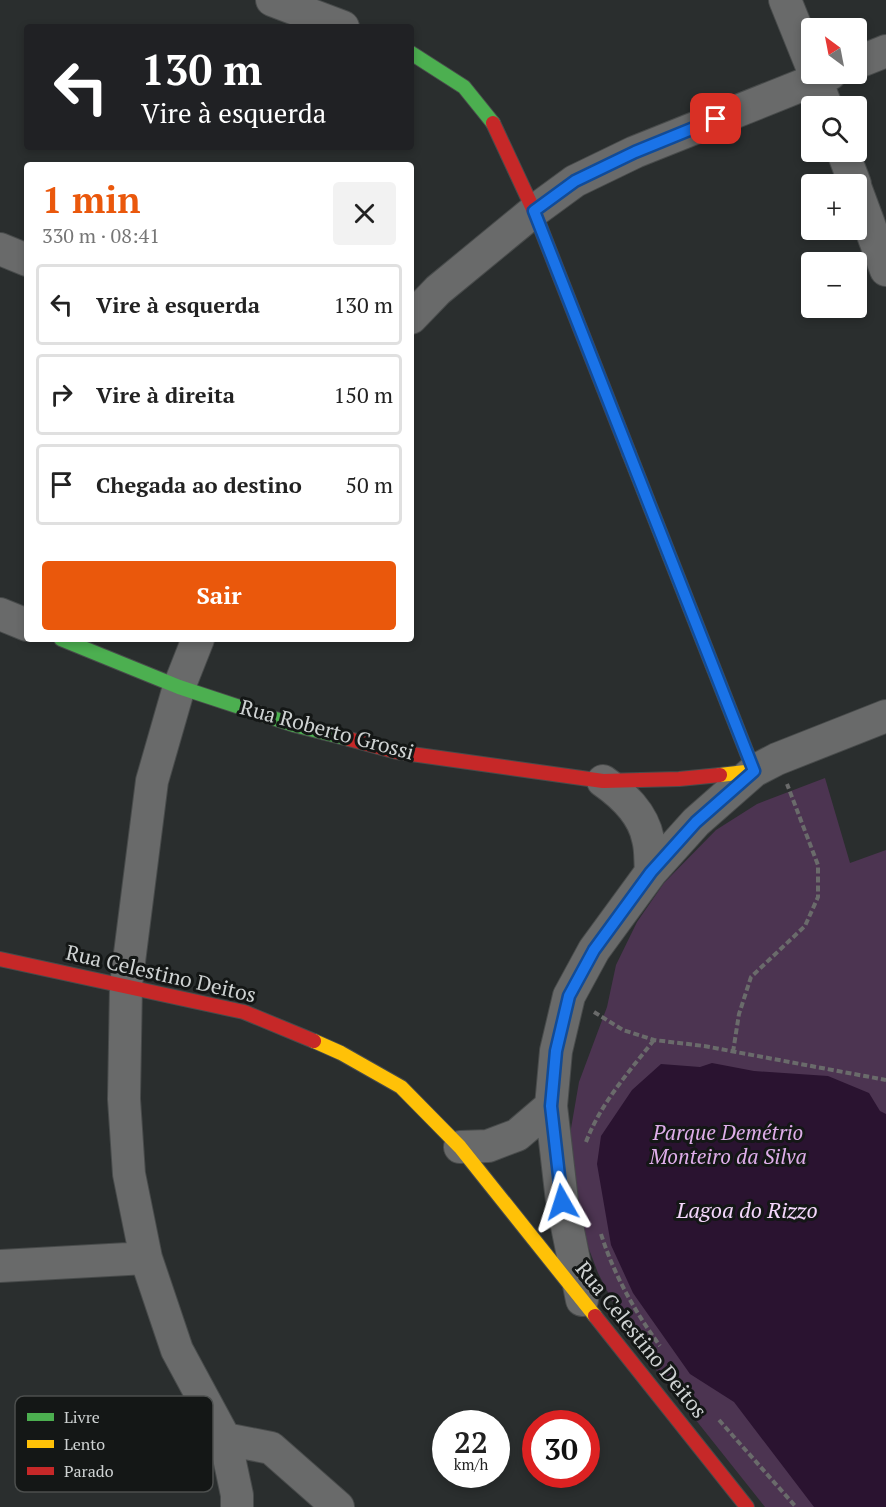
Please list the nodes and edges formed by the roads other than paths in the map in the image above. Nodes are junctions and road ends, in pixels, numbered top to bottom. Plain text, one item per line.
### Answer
1 (272, 0) edge
2 (785, 0) edge
3 (335, 24) edge
4 (801, 37) edge
5 (886, 51) edge
6 (414, 55) edge
7 (867, 59) edge
8 (810, 84) edge
9 (534, 211) junction
10 (867, 219) edge
11 (0, 249) edge
12 (24, 259) edge
13 (886, 270) edge
14 (414, 315) edge
15 (0, 614) edge
16 (24, 624) edge
17 (68, 642) edge
18 (197, 642) edge
19 (179, 687) junction
20 (886, 716) edge
21 (766, 765) junction
22 (603, 781) junction
23 (651, 872) junction
24 (0, 959) edge
25 (126, 985) junction
26 (551, 1106) junction
27 (460, 1147) junction
28 (146, 1258) junction
29 (0, 1266) edge
30 (582, 1300) junction
31 (202, 1396) edge
32 (213, 1417) edge
33 (225, 1439) junction
34 (237, 1507) edge
35 (338, 1507) edge
36 (747, 1507) edge

1 - 3 street
2 - 4 street
5 - 7 street
6 - 9 street
8 - 9 street
9 - 14 street
9 - 21 street
10 - 13 street
11 - 12 street
15 - 16 street
17 - 19 street, Rua Roberto Grossi
18 - 19 street
19 - 22 street, Rua Roberto Grossi
19 - 25 street
20 - 21 street
21 - 22 street, Rua Roberto Grossi
21 - 23 street
22 - 23 street, Rua Roberto Grossi
23 - 26 street
24 - 25 street, Rua Celestino Deitos
25 - 27 street, Rua Celestino Deitos
25 - 28 street
26 - 27 street
26 - 30 street
27 - 30 street, Rua Celestino Deitos
28 - 29 street
28 - 31 street
30 - 36 street, Rua Celestino Deitos
32 - 33 street
33 - 34 street
33 - 35 street

